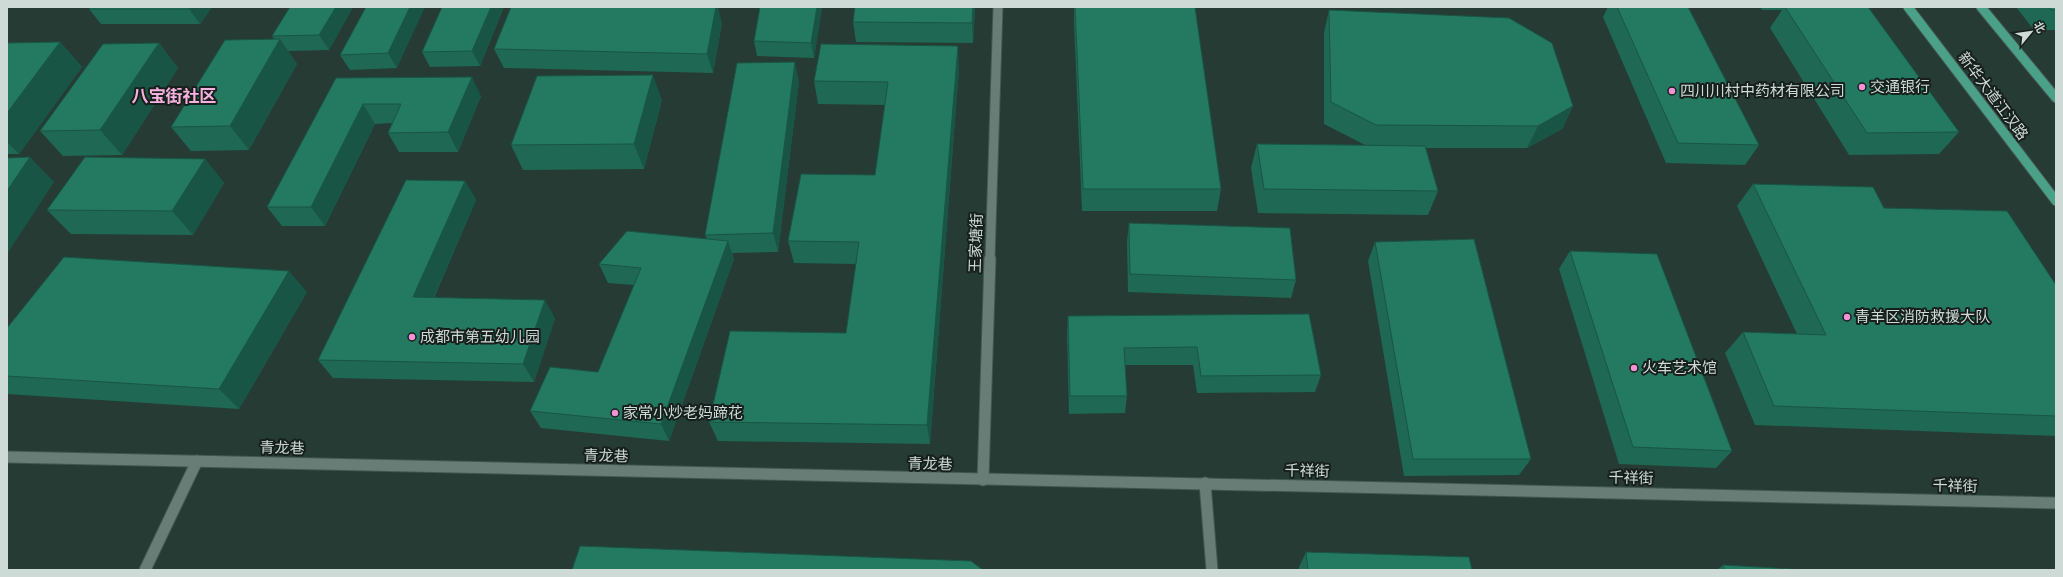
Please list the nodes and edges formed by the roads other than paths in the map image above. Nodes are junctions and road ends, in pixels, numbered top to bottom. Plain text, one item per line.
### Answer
1 (998, 7) edge
2 (1908, 7) edge
3 (1981, 7) edge
4 (2056, 98) edge
5 (2056, 201) edge
6 (7, 457) edge
7 (197, 461) junction
8 (983, 480) junction
9 (1205, 483) junction
10 (2056, 503) edge
11 (146, 570) edge
12 (1212, 570) edge

1 - 8 street, 王家塘街
2 - 5 main road, 新华大道江汉路
3 - 4 main road
6 - 7 street, 青龙巷
7 - 8 street, 青龙巷
7 - 11 street
8 - 9 street, 青龙巷
9 - 10 street, 千祥街
9 - 12 street

